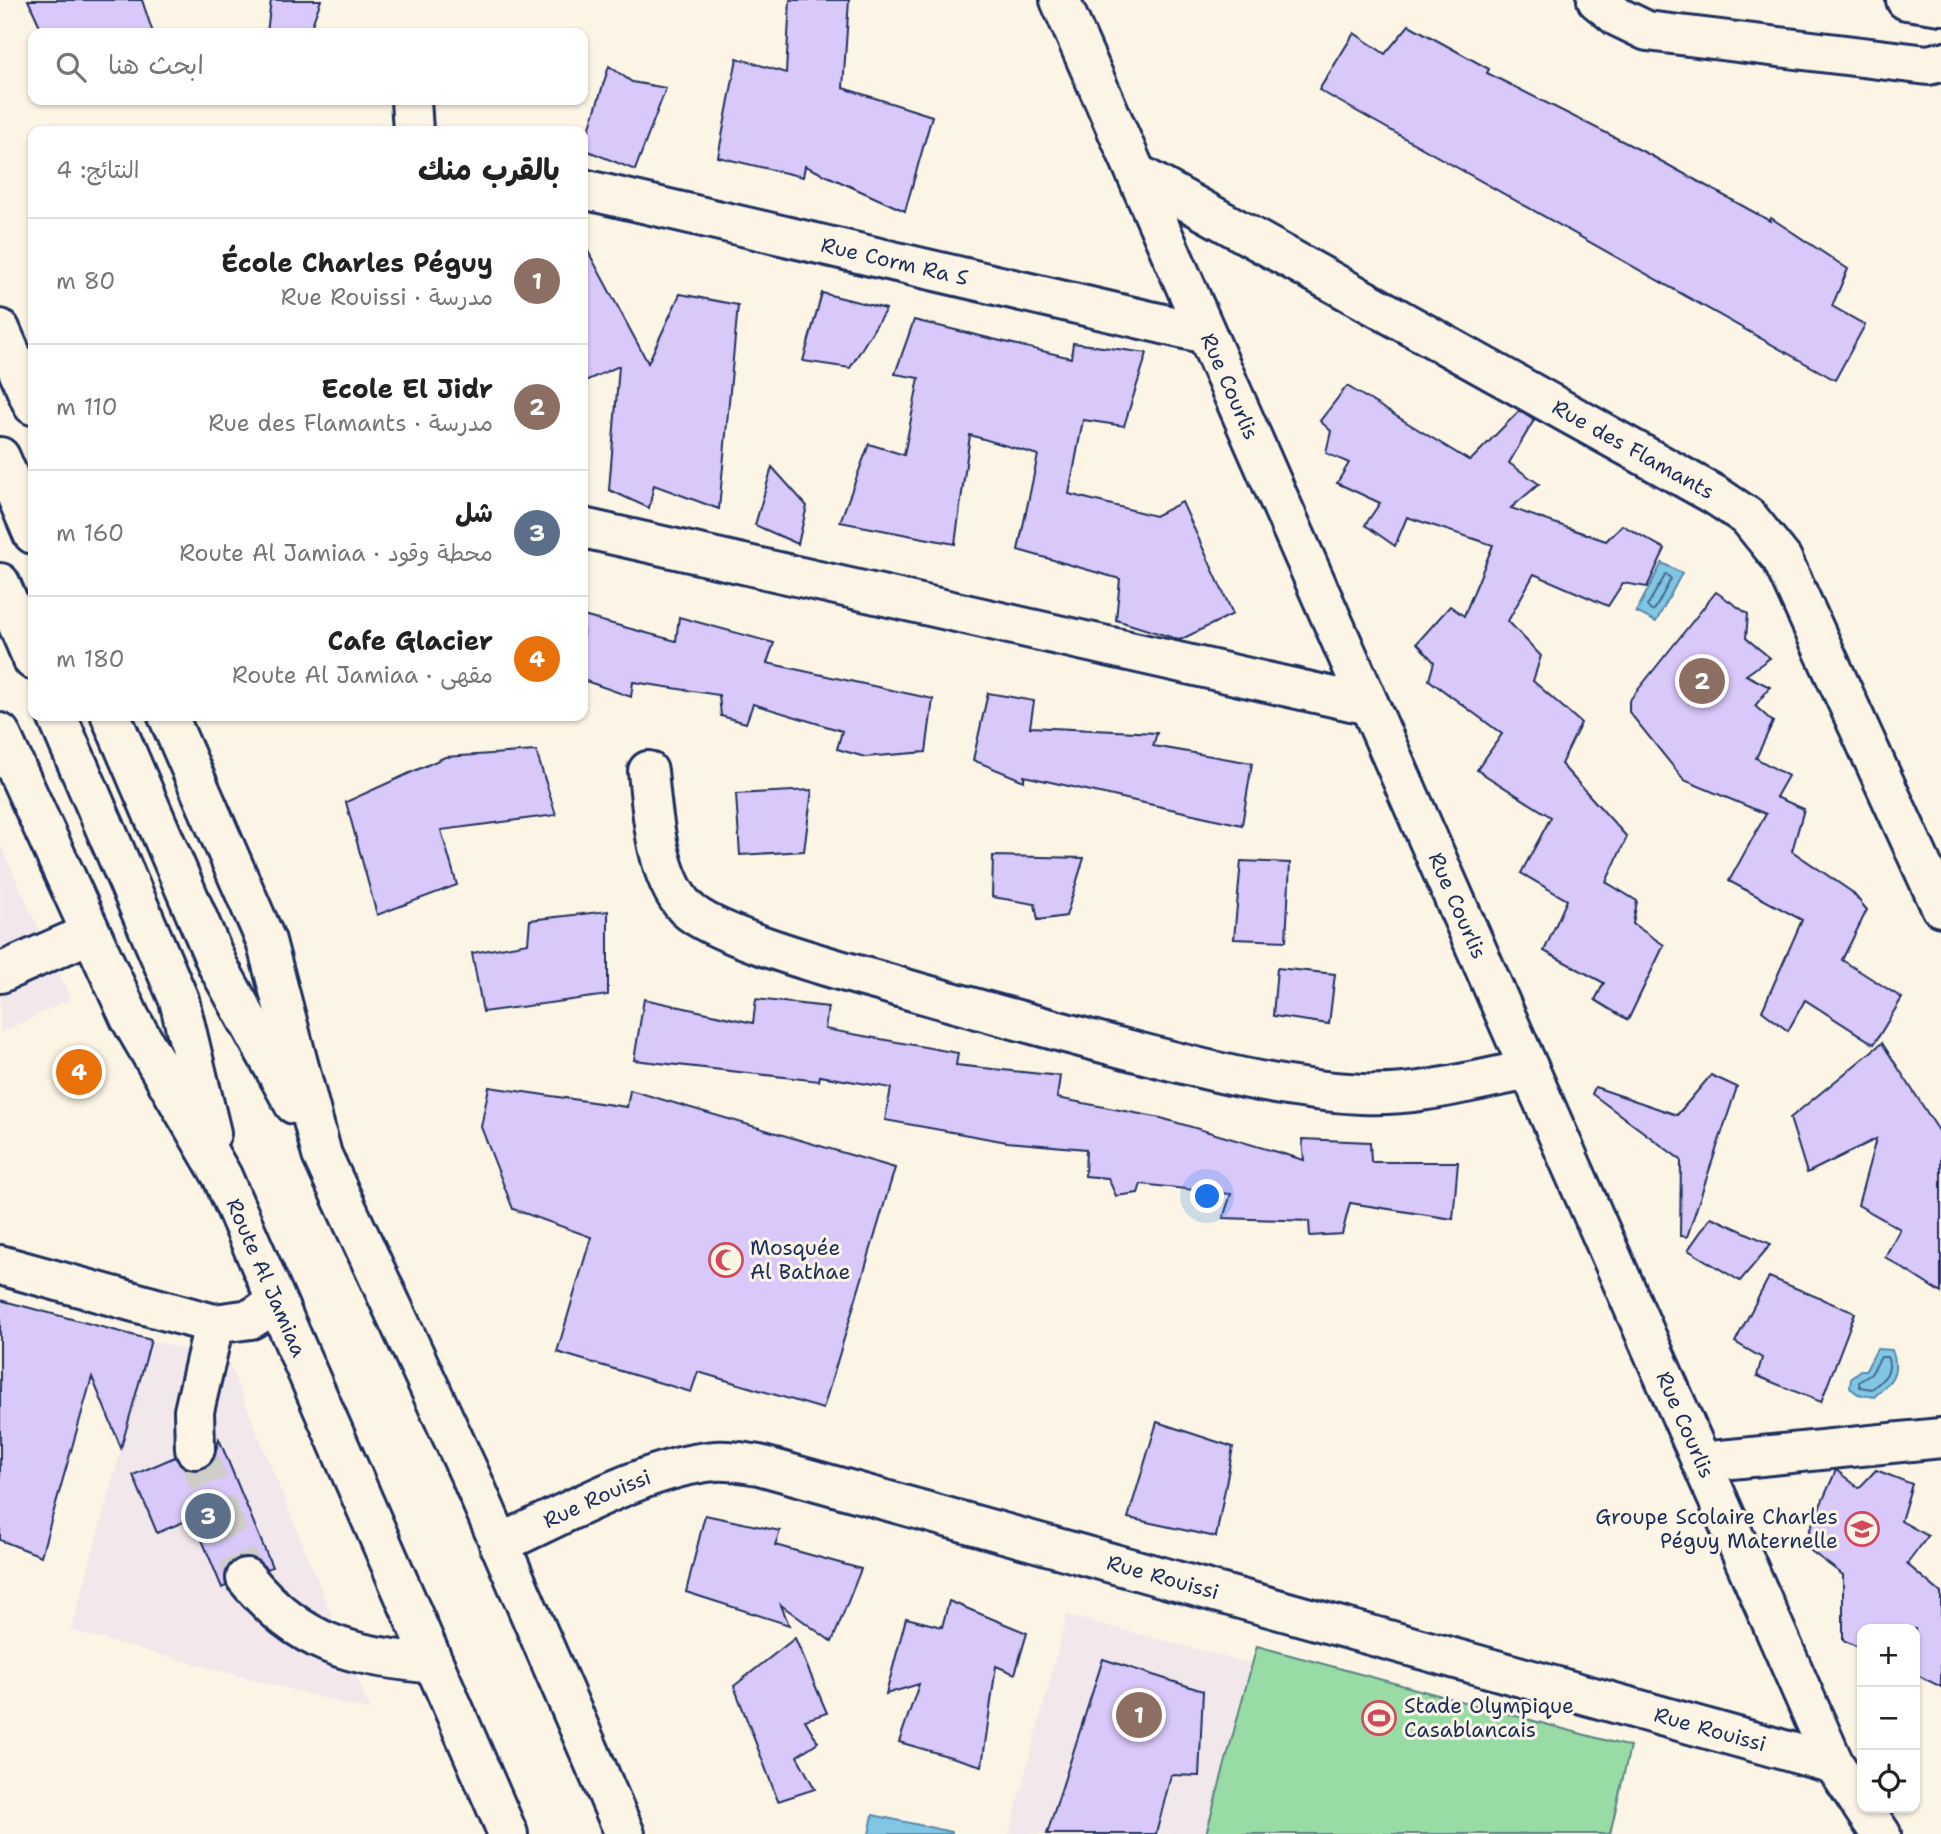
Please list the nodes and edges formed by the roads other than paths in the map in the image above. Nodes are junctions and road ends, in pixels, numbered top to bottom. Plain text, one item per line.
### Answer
1 (1060, 0) edge
2 (1597, 0) edge
3 (1906, 0) edge
4 (1941, 5) edge
5 (1941, 62) edge
6 (411, 105) edge
7 (413, 126) edge
8 (1136, 173) junction
9 (588, 190) edge
10 (0, 329) edge
11 (1206, 334) junction
12 (28, 393) edge
13 (0, 457) edge
14 (28, 522) edge
15 (588, 529) edge
16 (0, 583) edge
17 (28, 648) edge
18 (1369, 705) junction
19 (59, 721) edge
20 (113, 721) edge
21 (170, 721) edge
22 (0, 733) edge
23 (648, 771) dead end
24 (1941, 907) edge
25 (91, 933) junction
26 (0, 973) edge
27 (1529, 1070) junction
28 (322, 1155) junction
29 (222, 1176) junction
30 (0, 1265) edge
31 (276, 1303) junction
32 (214, 1324) junction
33 (1941, 1438) edge
34 (195, 1449) tunnel mouth
35 (1701, 1462) junction
36 (499, 1545) junction
37 (246, 1578) tunnel mouth
38 (434, 1664) junction
39 (1834, 1764) junction
40 (1857, 1798) edge
41 (1867, 1813) edge
42 (508, 1834) edge
43 (625, 1834) edge
44 (1881, 1834) edge

1 - 8 street, Rue Courlis
2 - 5 street
3 - 4 street
6 - 7 street
8 - 11 street, Rue Courlis
8 - 24 street, Rue des Flamants
9 - 11 street, Rue Corm Ra S
10 - 12 street
11 - 18 street, Rue Courlis
13 - 14 street
15 - 18 street
16 - 17 street
18 - 27 street, Rue Courlis
19 - 29 street
20 - 28 street
21 - 28 street
22 - 25 street, Route Al Jamiaa
23 - 27 street
25 - 26 street
25 - 29 street, Route Al Jamiaa
27 - 35 street, Rue Courlis
28 - 36 street
29 - 31 street, Route Al Jamiaa
30 - 32 street
31 - 32 street
31 - 38 street, Route Al Jamiaa
32 - 34 street
33 - 35 street
35 - 39 street, Rue Courlis
36 - 39 street, Rue Rouissi
36 - 43 street
37 - 38 street
38 - 42 street, Route Al Jamiaa
39 - 40 street, Rue Courlis
41 - 44 street, Rue Courlis

